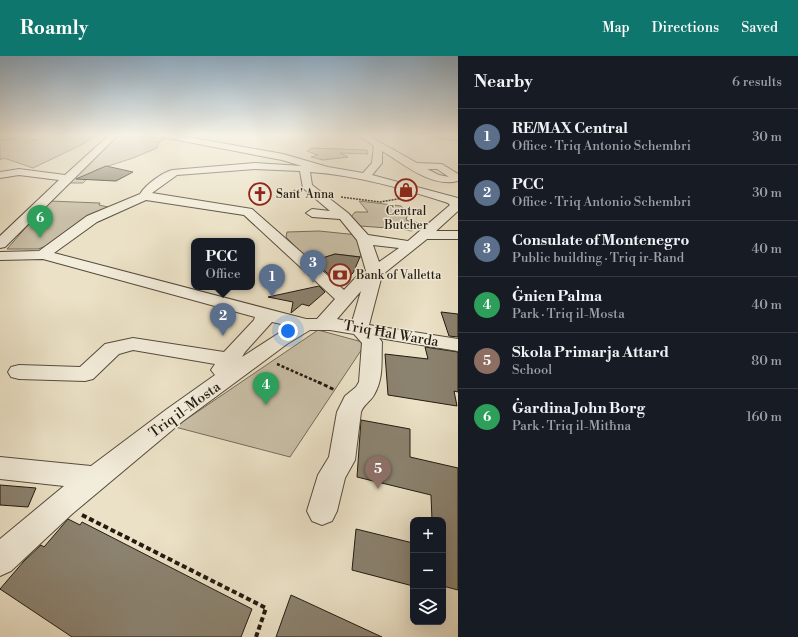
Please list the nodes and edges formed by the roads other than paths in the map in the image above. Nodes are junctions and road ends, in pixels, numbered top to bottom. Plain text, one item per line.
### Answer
1 (83, 163) edge
2 (224, 163) edge
3 (257, 163) edge
4 (304, 163) edge
5 (376, 163) edge
6 (410, 163) edge
7 (255, 166) junction
8 (415, 166) junction
9 (228, 167) junction
10 (305, 169) junction
11 (327, 170) junction
12 (0, 175) edge
13 (366, 177) junction
14 (67, 178) junction
15 (447, 179) edge
16 (421, 191) junction
17 (145, 196) junction
18 (456, 202) edge
19 (312, 213) dead end
20 (344, 216) junction
21 (0, 228) edge
22 (14, 230) junction
23 (424, 235) junction
24 (458, 235) edge
25 (364, 239) junction
26 (0, 244) edge
27 (411, 246) junction
28 (43, 255) junction
29 (0, 256) edge
30 (375, 273) junction
31 (345, 299) junction
32 (265, 313) junction
33 (315, 324) junction
34 (359, 328) junction
35 (458, 345) edge
36 (231, 360) junction
37 (19, 372) dead end
38 (188, 407) junction
39 (0, 468) edge
40 (95, 478) junction
41 (322, 511) dead end
42 (0, 560) edge

1 - 14 street
2 - 9 street
3 - 7 street
4 - 11 street
5 - 13 street
6 - 8 street
7 - 9 street
7 - 10 street
8 - 15 street
8 - 15 street
9 - 17 street
10 - 11 street
10 - 20 street
11 - 13 street
12 - 14 street
13 - 16 street
14 - 22 street
15 - 16 street
16 - 18 street
17 - 28 street
17 - 31 street
18 - 23 street, Triq il-Mosta
19 - 20 street
20 - 25 street
21 - 22 street
22 - 26 street
23 - 24 street
23 - 27 street, Triq il-Mosta
25 - 27 street
25 - 30 street
27 - 30 street, Triq il-Mosta
28 - 29 street, Triq Ħal Warda
28 - 32 street, Triq Ħal Warda
30 - 31 street, Triq il-Mosta
30 - 34 street
31 - 33 street, Triq il-Mosta
32 - 33 street, Triq Ħal Warda
32 - 36 street
33 - 34 street, Triq Ħal Warda
33 - 38 street, Triq il-Mosta
34 - 35 street, Triq Ħal Warda
34 - 41 street
36 - 37 street
36 - 38 street
38 - 40 street, Triq il-Mosta
39 - 40 street
40 - 42 street, Triq il-Mosta

